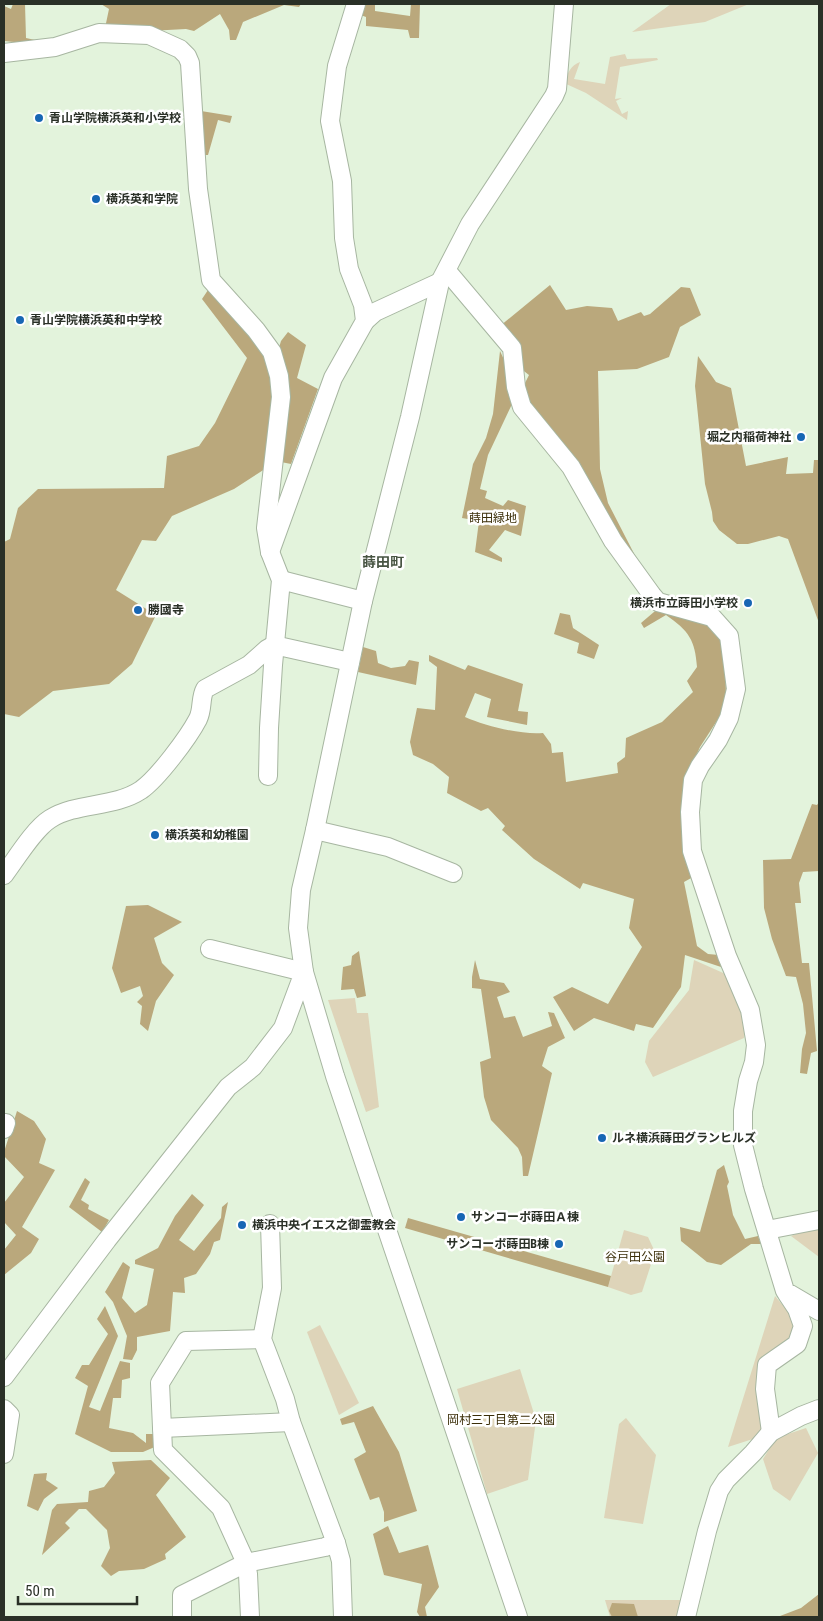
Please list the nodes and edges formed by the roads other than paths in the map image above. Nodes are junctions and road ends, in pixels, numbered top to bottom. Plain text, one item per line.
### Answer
1 (356, 4) edge
2 (564, 4) edge
3 (4, 53) edge
4 (443, 277) junction
5 (364, 320) junction
6 (270, 552) junction
7 (281, 580) junction
8 (363, 601) junction
9 (274, 645) junction
10 (350, 662) junction
11 (268, 776) dead end
12 (315, 830) junction
13 (453, 873) dead end
14 (4, 875) edge
15 (210, 949) dead end
16 (304, 972) junction
17 (4, 1122) edge
18 (4, 1129) edge
19 (819, 1220) edge
20 (270, 1224) dead end
21 (767, 1230) junction
22 (785, 1291) junction
23 (819, 1312) edge
24 (262, 1339) junction
25 (4, 1377) edge
26 (4, 1409) edge
27 (819, 1409) edge
28 (291, 1422) junction
29 (162, 1428) junction
30 (771, 1432) junction
31 (4, 1454) edge
32 (336, 1543) junction
33 (246, 1563) junction
34 (182, 1617) edge
35 (250, 1617) edge
36 (343, 1617) edge
37 (518, 1617) edge
38 (686, 1617) edge

1 - 5 street
2 - 4 street
3 - 6 street
4 - 5 street
4 - 8 street
4 - 21 street
5 - 6 street
6 - 7 street
7 - 8 street
7 - 9 street
8 - 10 street
9 - 10 street
9 - 11 street
9 - 14 street
10 - 12 street
12 - 13 street
12 - 16 street
15 - 16 street
16 - 25 street
16 - 37 street
17 - 18 street
19 - 21 street
20 - 24 street
21 - 22 street
22 - 23 street
22 - 30 street
24 - 28 street
24 - 29 street
26 - 31 street
27 - 30 street
28 - 29 street
28 - 32 street
29 - 33 street
30 - 38 street
32 - 33 street
32 - 36 street
33 - 34 street
33 - 35 street

